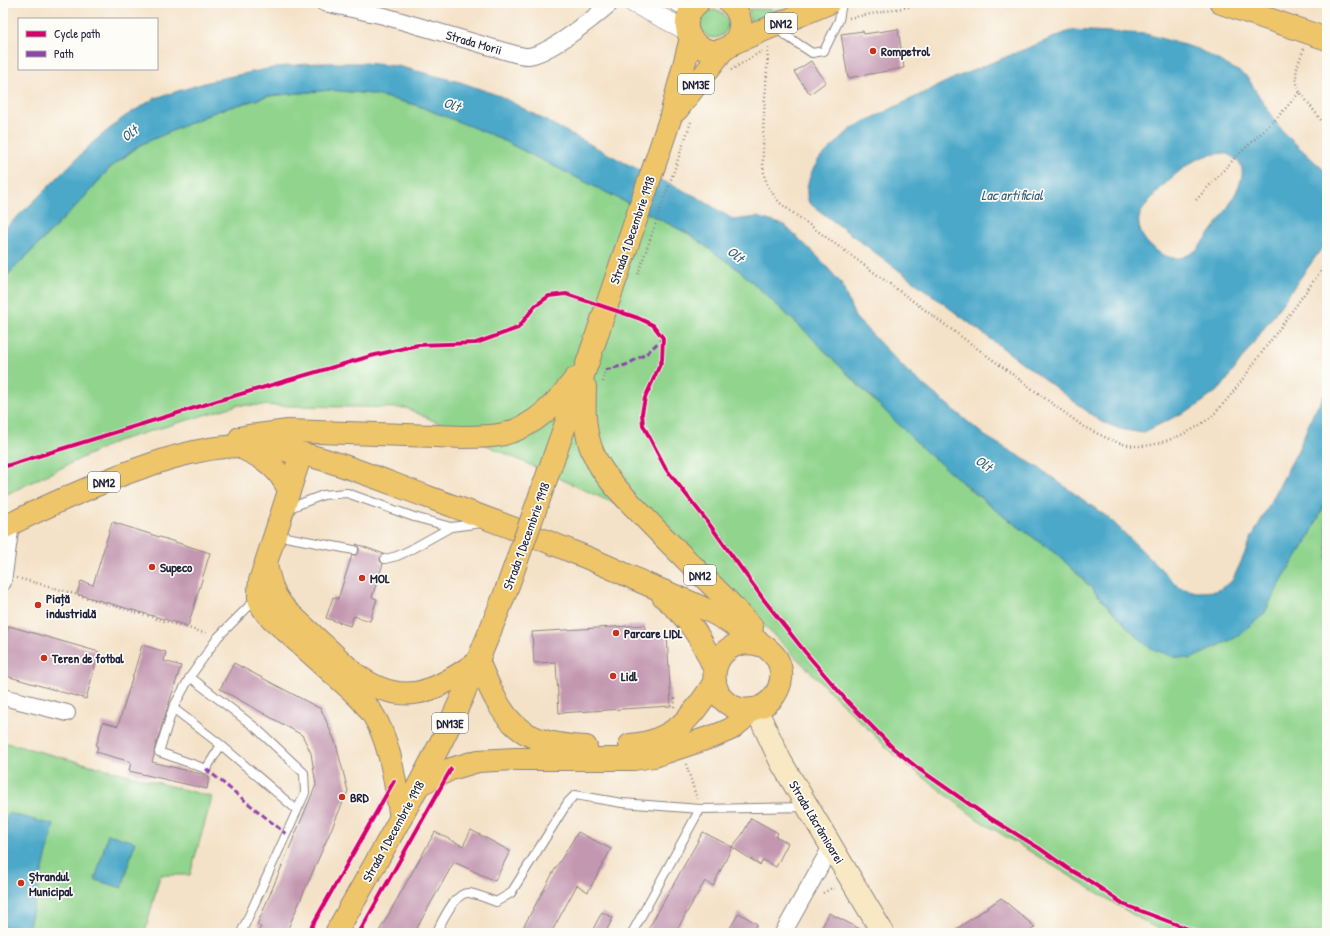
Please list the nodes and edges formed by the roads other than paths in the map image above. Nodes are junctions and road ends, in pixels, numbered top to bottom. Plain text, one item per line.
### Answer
1 (324, 3) edge
2 (610, 3) edge
3 (633, 3) edge
4 (842, 3) edge
5 (1222, 3) edge
6 (691, 4) edge
7 (738, 4) edge
8 (834, 12) edge
9 (779, 31) junction
10 (689, 35) junction
11 (1318, 36) edge
12 (728, 47) junction
13 (681, 120) junction
14 (587, 364) junction
15 (239, 446) junction
16 (200, 450) junction
17 (301, 454) junction
18 (289, 490) junction
19 (282, 511) junction
20 (494, 522) junction
21 (7, 526) edge
22 (451, 527) junction
23 (275, 535) junction
24 (354, 550) dead end
25 (385, 558) dead end
26 (265, 565) junction
27 (4, 578) edge
28 (643, 583) junction
29 (258, 596) junction
30 (767, 649) junction
31 (478, 661) junction
32 (715, 676) junction
33 (190, 677) junction
34 (3, 697) edge
35 (173, 708) junction
36 (754, 709) junction
37 (67, 713) dead end
38 (222, 745) junction
39 (420, 784) junction
40 (806, 807) junction
41 (700, 809) junction
42 (297, 810) junction
43 (401, 818) junction
44 (831, 847) junction
45 (241, 933) edge
46 (336, 933) edge
47 (436, 933) edge
48 (632, 933) edge
49 (783, 933) edge
50 (883, 933) edge

1 - 2 street, Strada Morii
3 - 10 street
4 - 8 lane
5 - 11 main road
6 - 10 main road, Strada 1 Decembrie 1918
7 - 12 main road, Strada 1 Decembrie 1918
8 - 9 main road, DN12
8 - 9 lane
9 - 12 main road, DN12
10 - 12 main road, DN12
10 - 13 main road, Strada 1 Decembrie 1918 / DN13E
12 - 13 main road, Strada 1 Decembrie 1918 / DN13E
13 - 14 main road, Strada 1 Decembrie 1918 / DN13E
14 - 16 main road
14 - 30 main road, DN12
14 - 31 main road, Strada 1 Decembrie 1918 / DN13E, bridge
15 - 16 main road, DN12
15 - 17 main road, DN12
15 - 18 main road
16 - 21 main road, DN12
17 - 18 main road
17 - 20 main road, DN12
18 - 19 main road
19 - 22 lane
19 - 23 main road
20 - 22 lane
20 - 28 main road, DN12
21 - 27 street
22 - 25 lane
23 - 24 lane
23 - 26 main road
26 - 29 main road
26 - 31 main road
28 - 30 main road, DN12
28 - 32 main road, DN12
29 - 33 lane
29 - 43 main road
30 - 32 main road
30 - 36 main road
31 - 32 main road
31 - 39 main road, Strada 1 Decembrie 1918 / DN13E
32 - 36 main road
33 - 35 lane
33 - 42 lane
34 - 37 street
35 - 38 lane
35 - 38 lane
36 - 39 main road
36 - 40 main road, Strada Lăcrămioarei
38 - 42 lane
39 - 43 main road, Strada 1 Decembrie 1918 / DN13E
40 - 41 lane
40 - 44 main road, Strada Lăcrămioarei
41 - 47 lane
41 - 48 lane
42 - 45 lane
43 - 46 main road, Strada 1 Decembrie 1918 / DN13E
44 - 49 street
44 - 50 main road, Strada Lăcrămioarei

